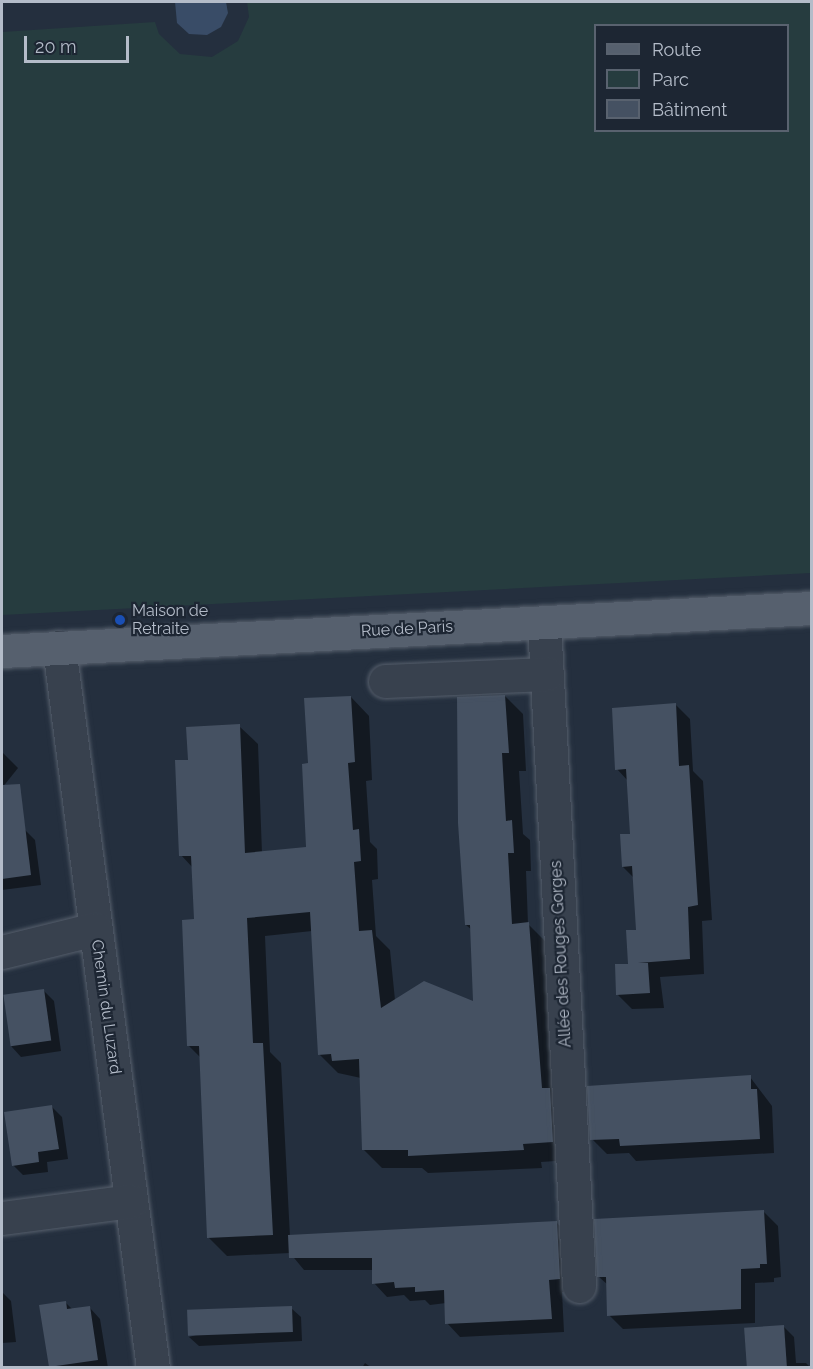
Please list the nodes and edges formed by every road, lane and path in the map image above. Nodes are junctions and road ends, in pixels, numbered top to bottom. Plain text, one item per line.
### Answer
1 (812, 608) edge
2 (544, 622) junction
3 (59, 647) junction
4 (2, 651) edge
5 (547, 674) junction
6 (385, 681) dead end
7 (95, 929) junction
8 (2, 952) edge
9 (131, 1201) junction
10 (2, 1218) edge
11 (579, 1286) dead end
12 (153, 1368) edge

1 - 2 main road, Rue de Paris
2 - 3 main road, Rue de Paris
2 - 5 street, Allée des Rouges Gorges
3 - 4 main road, Rue de Paris
3 - 7 street, Chemin du Luzard
5 - 6 street
5 - 11 street, Allée des Rouges Gorges
7 - 8 street
7 - 9 street, Chemin du Luzard
9 - 10 street
9 - 12 street, Chemin du Luzard

